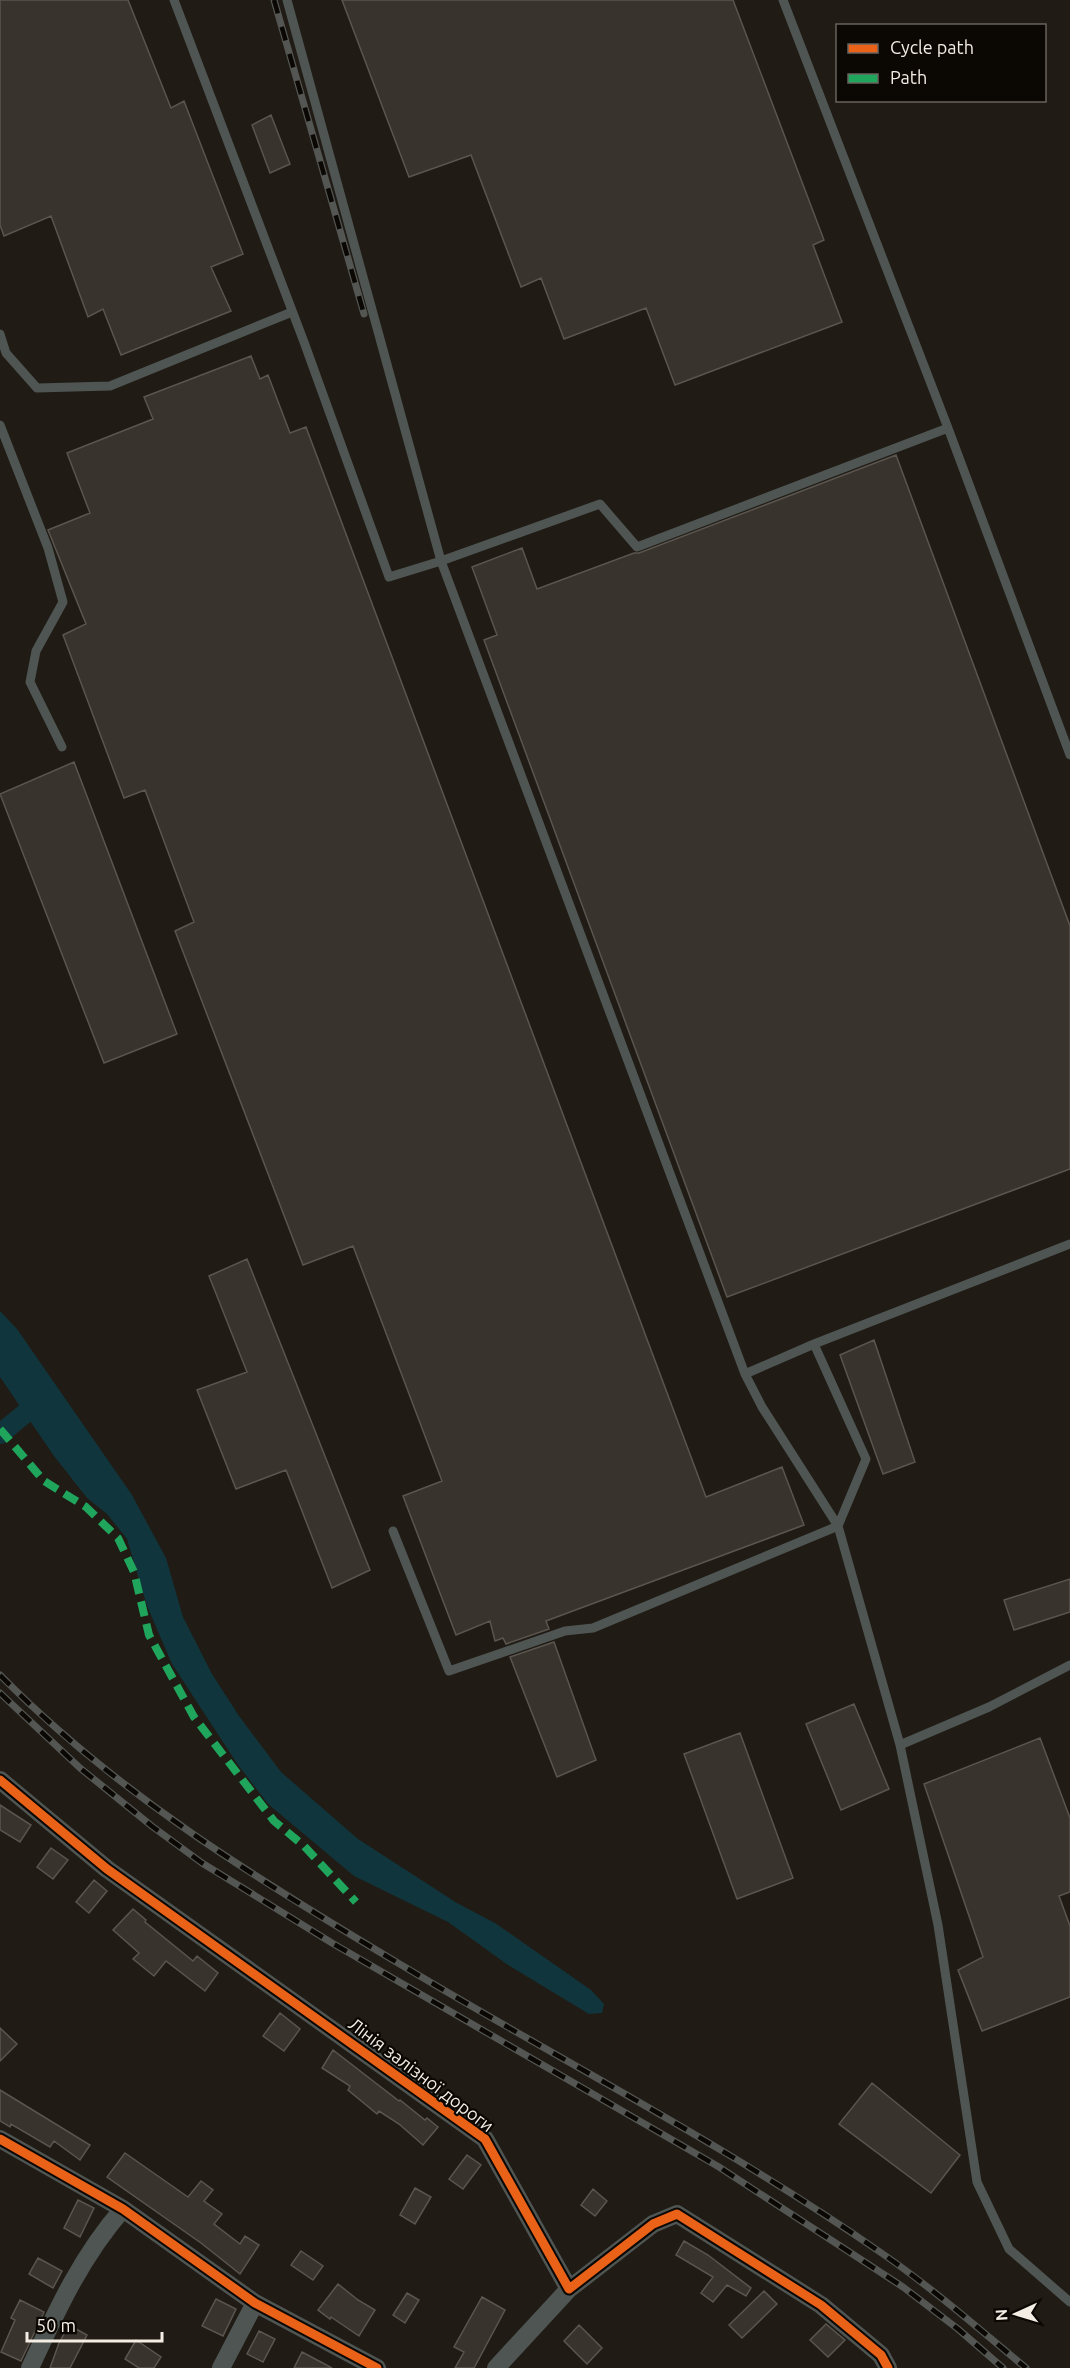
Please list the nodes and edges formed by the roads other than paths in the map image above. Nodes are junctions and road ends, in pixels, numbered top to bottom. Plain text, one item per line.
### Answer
1 (174, 0) edge
2 (287, 0) edge
3 (783, 0) edge
4 (292, 312) junction
5 (0, 334) edge
6 (0, 425) edge
7 (948, 428) junction
8 (441, 561) junction
9 (62, 747) dead end
10 (1070, 755) edge
11 (1070, 1244) edge
12 (814, 1344) junction
13 (745, 1374) junction
14 (838, 1526) junction
15 (393, 1531) dead end
16 (1070, 1665) edge
17 (900, 1745) junction
18 (0, 1780) edge
19 (0, 2139) edge
20 (123, 2209) junction
21 (569, 2289) junction
22 (255, 2302) junction
23 (1070, 2302) edge
24 (30, 2368) edge
25 (221, 2368) edge
26 (377, 2368) edge
27 (496, 2368) edge
28 (888, 2368) edge

1 - 4 lane
2 - 8 lane
3 - 7 lane
4 - 5 lane
4 - 8 lane
6 - 9 lane
7 - 8 lane
7 - 10 lane
8 - 13 lane
11 - 12 lane
12 - 13 lane
12 - 14 lane
13 - 14 lane
14 - 15 lane
14 - 17 lane
16 - 17 lane
17 - 23 lane
18 - 21 street, Лінія залізної дороги
19 - 20 street
20 - 22 street
20 - 24 street
21 - 27 street
21 - 28 street
22 - 25 street
22 - 26 street

